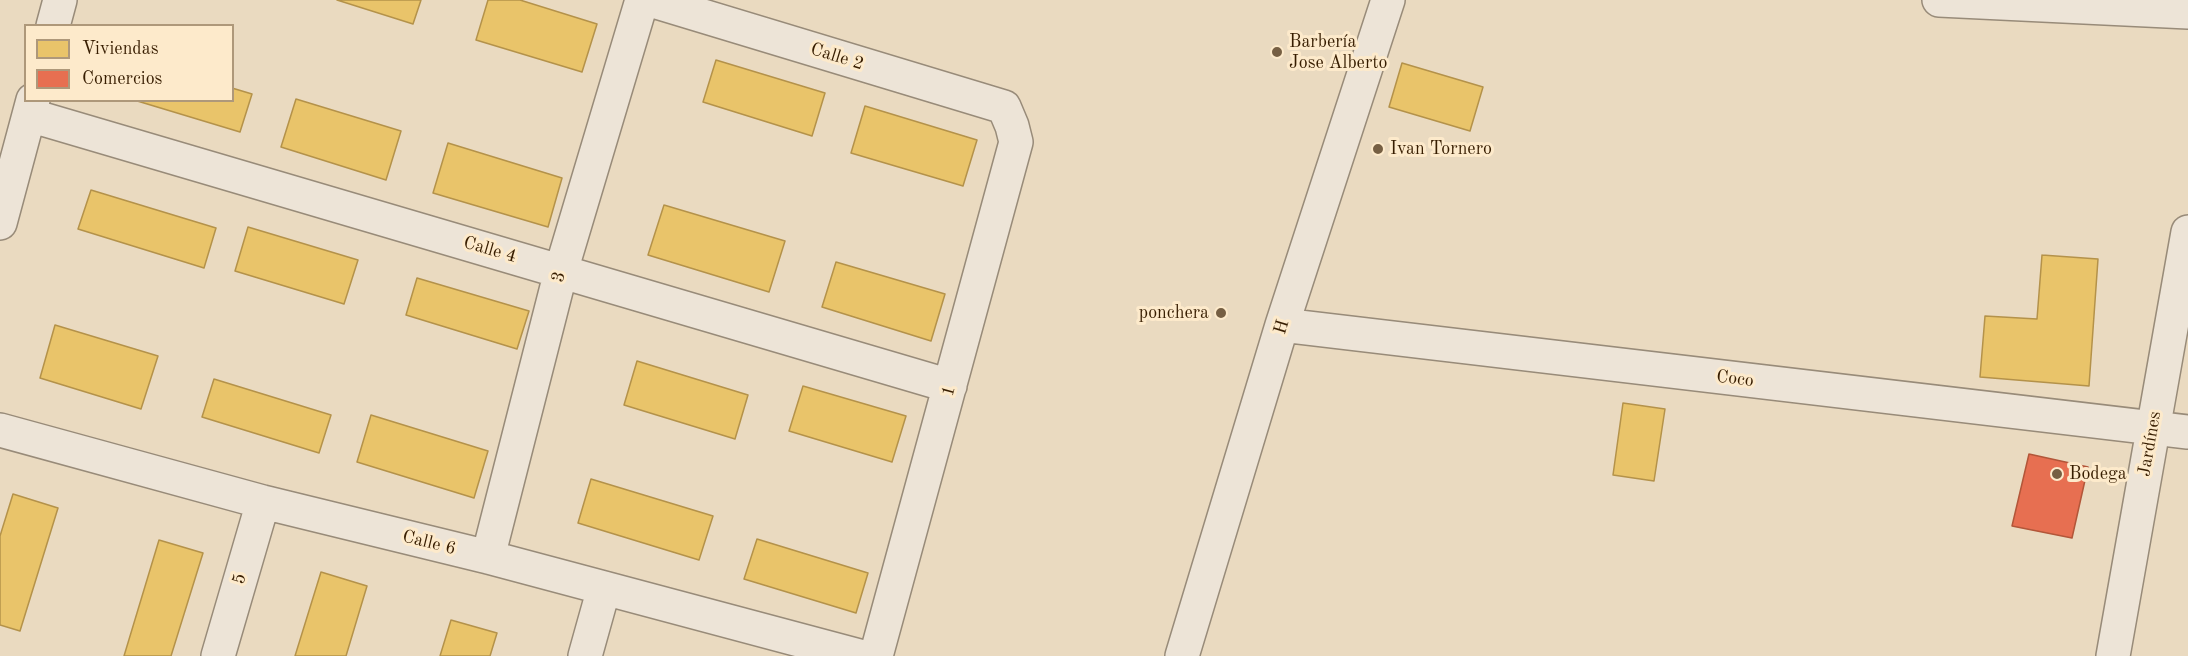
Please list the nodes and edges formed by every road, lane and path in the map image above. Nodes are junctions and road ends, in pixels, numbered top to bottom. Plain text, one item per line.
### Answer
1 (60, 0) edge
2 (642, 0) edge
3 (650, 0) edge
4 (1388, 0) edge
5 (1939, 0) edge
6 (2188, 12) edge
7 (54, 24) edge
8 (31, 108) edge
9 (1012, 126) joint
10 (0, 223) edge
11 (2188, 232) edge
12 (561, 271) junction
13 (1282, 325) junction
14 (950, 386) junction
15 (2153, 429) junction
16 (0, 430) edge
17 (2188, 432) edge
18 (263, 502) junction
19 (488, 557) junction
20 (604, 588) junction
21 (218, 656) edge
22 (585, 656) edge
23 (859, 656) edge
24 (876, 656) edge
25 (1182, 656) edge
26 (2113, 656) edge

1 - 7 street
2 - 12 street, 3
3 - 9 street, Calle 2
4 - 13 street, H
5 - 6 street
8 - 10 street
8 - 12 street, Calle 4
9 - 14 street, 1
11 - 15 street, Jardínes
12 - 14 street, Calle 4
12 - 19 street, 3
13 - 15 street, Coco
13 - 25 street, H
14 - 24 street, 1
15 - 17 street, Coco
15 - 26 street, Jardínes
16 - 18 street, Calle 6
18 - 19 street, Calle 6
18 - 21 street, 5
19 - 20 street, Calle 6
20 - 22 street
20 - 23 street, Calle 6

